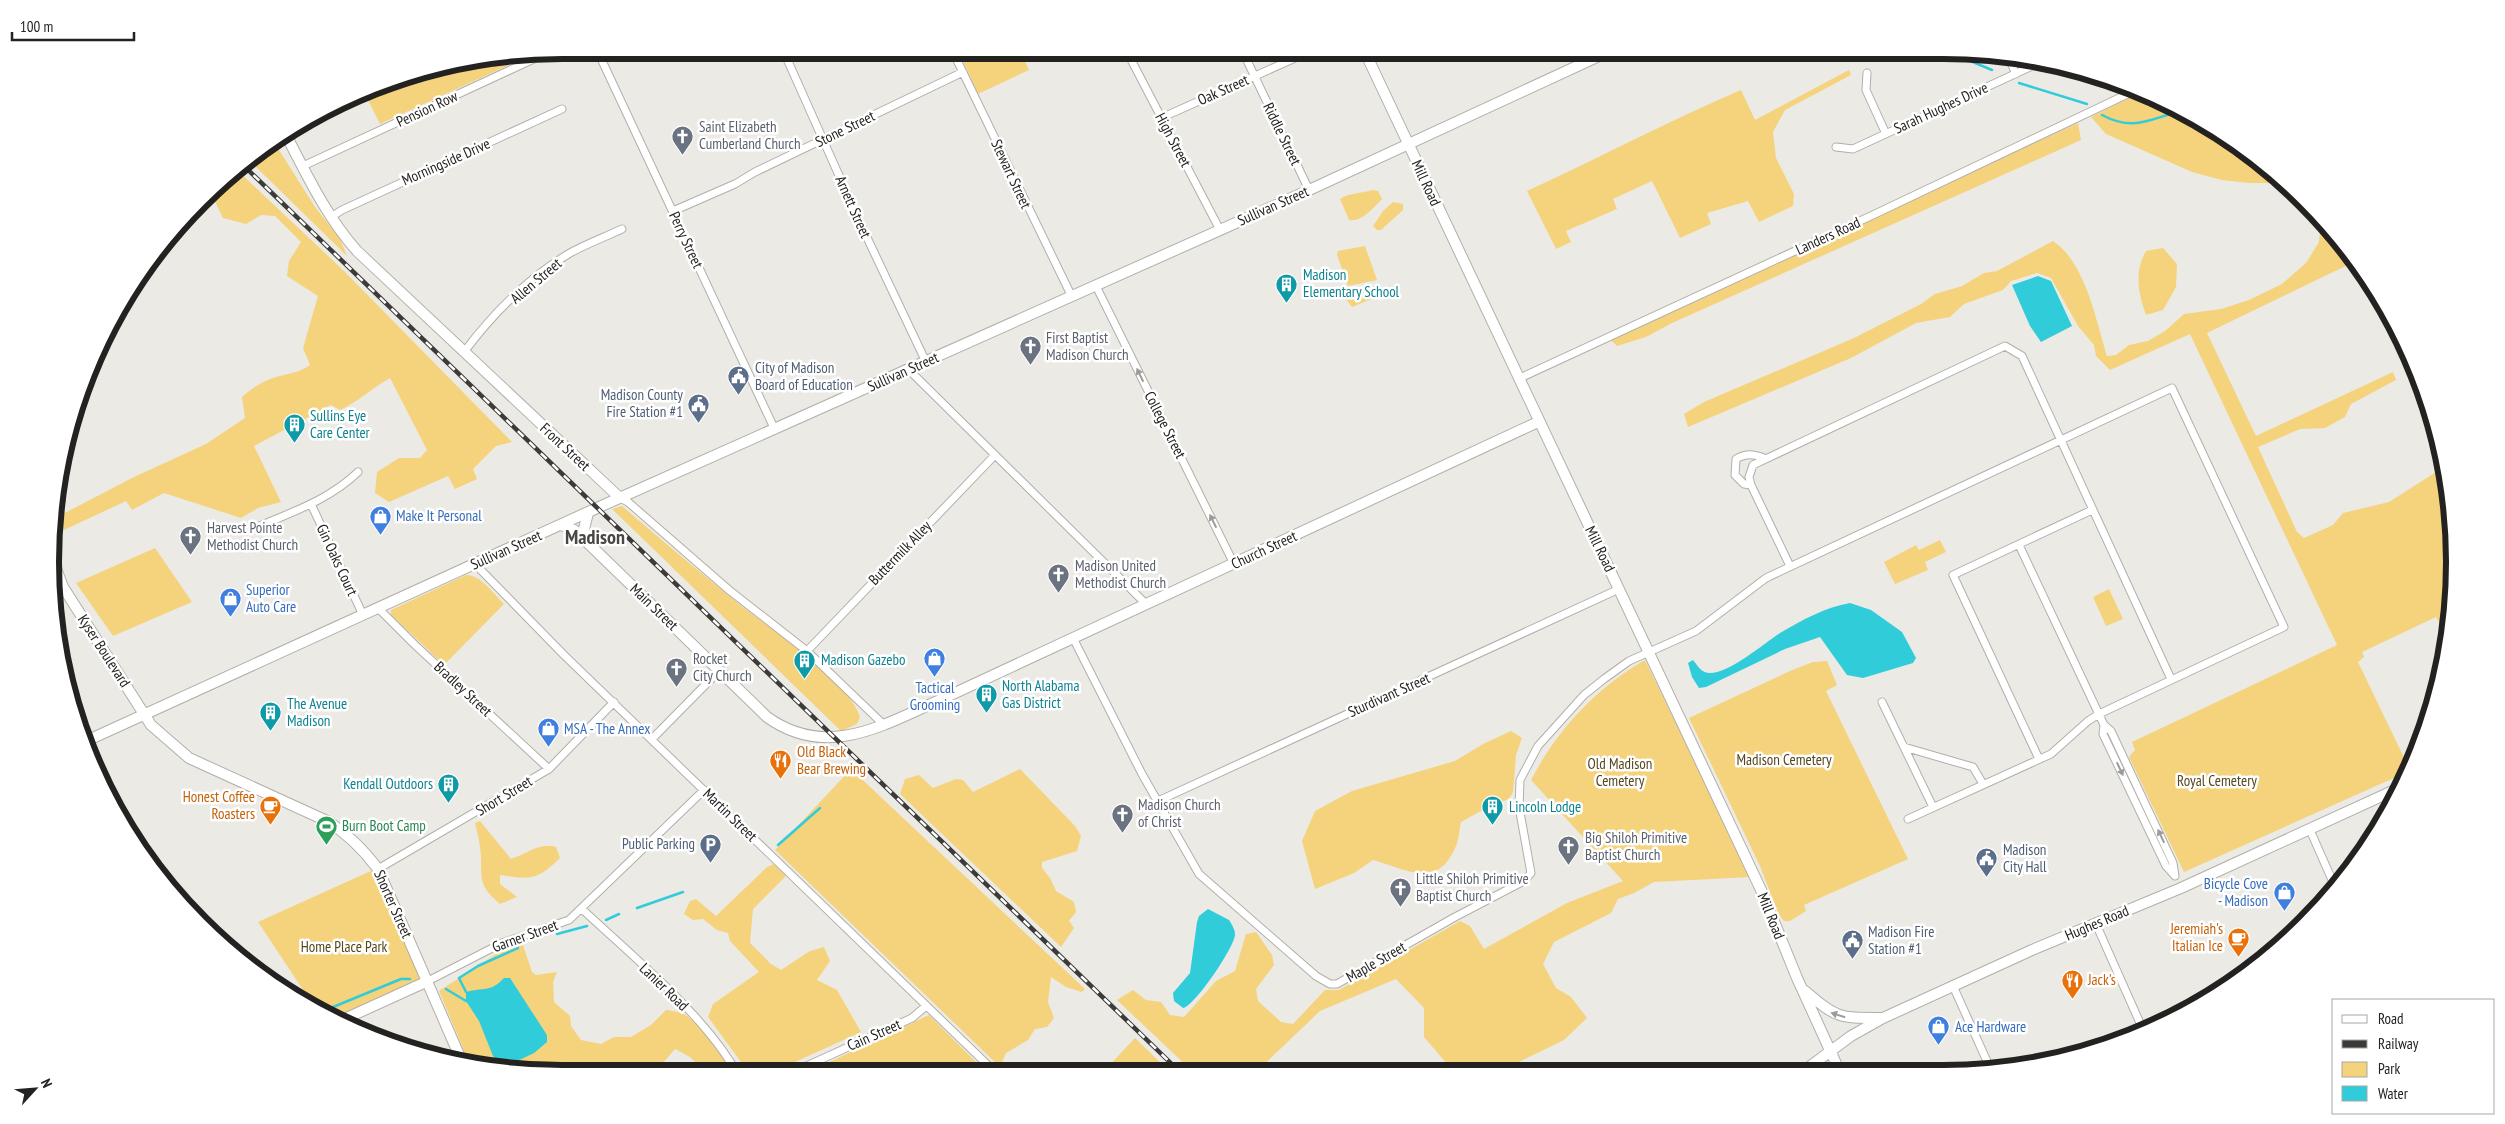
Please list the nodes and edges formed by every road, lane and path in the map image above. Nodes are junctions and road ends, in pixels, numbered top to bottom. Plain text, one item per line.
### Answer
1 (601, 59) edge
2 (788, 59) edge
3 (956, 59) edge
4 (1131, 59) edge
5 (1246, 59) edge
6 (1292, 59) edge
7 (1368, 59) edge
8 (1592, 59) edge
9 (532, 60) edge
10 (2011, 63) edge
11 (2031, 66) edge
12 (963, 72) junction
13 (1867, 73) dead end
14 (2016, 74) junction
15 (1254, 76) junction
16 (2128, 94) edge
17 (562, 109) dead end
18 (1161, 118) junction
19 (1886, 134) junction
20 (289, 139) edge
21 (823, 140) junction
22 (1408, 144) junction
23 (1836, 147) dead end
24 (303, 166) junction
25 (1309, 190) junction
26 (673, 211) junction
27 (331, 217) junction
28 (622, 229) dead end
29 (1220, 230) junction
30 (1096, 286) junction
31 (1072, 297) junction
32 (464, 352) junction
33 (926, 362) junction
34 (909, 370) junction
35 (1518, 379) junction
36 (1538, 422) junction
37 (774, 430) junction
38 (2059, 440) junction
39 (994, 456) junction
40 (1764, 458) junction
41 (358, 472) dead end
42 (1752, 485) junction
43 (620, 498) junction
44 (311, 504) junction
45 (2092, 510) junction
46 (588, 513) junction
47 (561, 525) junction
48 (255, 528) dead end
49 (589, 544) junction
50 (2019, 545) junction
51 (476, 564) junction
52 (1234, 564) junction
53 (1790, 566) junction
54 (59, 578) edge
55 (60, 584) edge
56 (63, 587) junction
57 (1619, 589) junction
58 (1146, 604) junction
59 (378, 608) junction
60 (363, 615) junction
61 (1074, 638) junction
62 (807, 651) junction
63 (1648, 651) junction
64 (719, 671) junction
65 (2171, 679) junction
66 (614, 702) junction
67 (1882, 702) dead end
68 (145, 714) junction
69 (2099, 714) junction
70 (883, 724) junction
71 (2104, 724) junction
72 (91, 739) edge
73 (652, 739) junction
74 (1904, 747) junction
75 (2039, 759) junction
76 (549, 769) junction
77 (2135, 781) junction
78 (1983, 784) junction
79 (2127, 785) junction
80 (704, 790) junction
81 (2390, 793) edge
82 (1158, 801) junction
83 (1932, 807) junction
84 (1908, 818) dead end
85 (2310, 830) junction
86 (378, 869) junction
87 (2175, 876) junction
88 (2332, 880) edge
89 (2181, 888) junction
90 (582, 909) junction
91 (2096, 924) junction
92 (428, 981) junction
93 (1953, 986) junction
94 (1802, 988) junction
95 (926, 1006) junction
96 (348, 1017) edge
97 (1883, 1018) junction
98 (2141, 1025) edge
99 (1830, 1050) junction
100 (459, 1055) edge
101 (1988, 1063) edge
102 (732, 1065) edge
103 (809, 1065) edge
104 (988, 1065) edge
105 (1811, 1065) edge
106 (1837, 1065) edge

1 - 26 street, Perry Street
2 - 21 street, Arnett Street
3 - 12 street, Stewart Street
4 - 18 street, High Street
5 - 15 street, Riddle Street
6 - 15 street, Oak Street
7 - 22 street, Mill Road
8 - 22 street, Sullivan Street
9 - 24 street, Pension Row
10 - 14 street
11 - 14 street, Sarah Hughes Drive
12 - 21 street, Stone Street
12 - 31 street, Stewart Street
13 - 19 street
14 - 19 street, Sarah Hughes Drive
15 - 18 street, Oak Street
15 - 25 street, Riddle Street
16 - 35 street, Landers Road
17 - 27 street, Morningside Drive
18 - 29 street, High Street
19 - 23 street, Sarah Hughes Drive
20 - 24 street, Front Street
21 - 26 street, Stone Street
21 - 33 street, Arnett Street
22 - 25 street, Sullivan Street
22 - 35 street, Mill Road
24 - 27 street, Front Street
25 - 29 street, Sullivan Street
26 - 37 street, Perry Street
27 - 32 street, Front Street
28 - 32 street, Allen Street
29 - 30 street, Sullivan Street
30 - 31 street, Sullivan Street
52 -> 30 street, College Street
31 - 33 street, Sullivan Street
32 - 43 street, Front Street
33 - 34 street, Sullivan Street
34 - 37 street, Sullivan Street
34 - 39 street
35 - 36 street, Mill Road
36 - 52 street, Church Street
36 - 57 street, Mill Road
37 - 43 street, Sullivan Street
38 - 40 street
38 - 45 street
38 - 53 street
38 - 65 street
39 - 58 street
39 - 62 street, Buttermilk Alley
40 - 42 street
40 - 42 street
41 - 44 street
42 - 53 street
43 - 46 street, Sullivan Street
43 - 62 street, Front Street
44 - 48 street
44 - 60 street, Gin Oaks Court
45 - 50 street
45 - 65 street
46 - 47 street, Sullivan Street
46 - 49 street
47 - 49 street, Main Street
47 - 51 street, Sullivan Street
49 - 64 street, Main Street
50 - 69 street
50 - 75 street
51 - 59 street, Sullivan Street
51 - 66 street, Martin Street
52 - 58 street, Church Street
53 - 63 street
54 - 56 street, Kyser Boulevard
55 - 56 street, Kyser Boulevard
56 - 68 street, Kyser Boulevard
57 - 63 street, Mill Road
57 - 82 street, Sturdivant Street
58 - 61 street, Church Street
59 - 60 street, Sullivan Street
59 - 76 street, Bradley Street
60 - 68 street, Sullivan Street
61 - 70 street, Church Street
61 - 82 street, Maple Street
62 - 70 street, Front Street
63 - 82 street, Maple Street
63 - 94 street, Mill Road
64 - 70 street, Main Street
64 - 73 street
65 - 69 street
66 - 73 street, Martin Street
66 - 76 street, Short Street
67 - 74 street
68 - 72 street, Sullivan Street
68 - 86 street, Shorter Street
69 - 71 street
69 - 75 street
71 - 77 street
71 -> 79 street
73 - 80 street, Martin Street
74 - 78 street
74 - 83 street
75 - 78 street
76 - 86 street, Short Street
77 - 79 street
87 -> 77 street
78 - 83 street
79 - 87 street
80 - 90 street, Garner Street
80 - 95 street, Martin Street
81 - 85 street, Hughes Road
83 - 84 street
85 - 88 street
85 - 89 street, Hughes Road
86 - 92 street, Shorter Street
87 - 89 street
89 - 91 street, Hughes Road
90 - 92 street, Garner Street
90 - 102 street, Lanier Road
91 - 93 street, Hughes Road
91 - 98 street
92 - 96 street, Garner Street
92 - 100 street, Shorter Street
93 - 97 street, Hughes Road
93 - 101 street
97 -> 94 street
94 - 99 street, Mill Road
95 - 103 street, Cain Street
95 - 104 street, Martin Street
97 - 99 street, Hughes Road
99 - 105 street, Hughes Road
99 - 106 street, Mill Road

